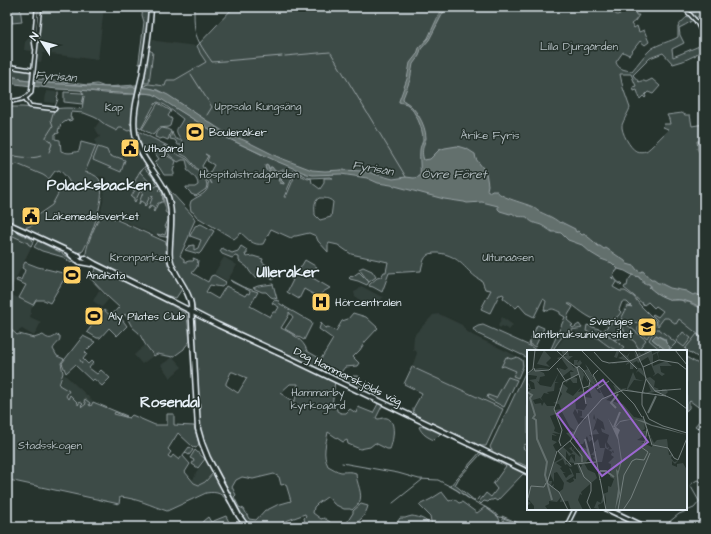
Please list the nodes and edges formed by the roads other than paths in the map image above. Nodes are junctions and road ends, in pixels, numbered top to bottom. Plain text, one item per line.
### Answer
1 (39, 7) edge
2 (151, 7) edge
3 (683, 7) edge
4 (704, 36) edge
5 (7, 66) edge
6 (34, 70) junction
7 (25, 98) junction
8 (7, 102) edge
9 (55, 109) dead end
10 (7, 224) edge
11 (78, 258) junction
12 (84, 260) junction
13 (180, 306) junction
14 (192, 309) junction
15 (189, 318) junction
16 (193, 345) junction
17 (527, 471) edge
18 (574, 510) edge
19 (609, 510) edge
20 (247, 527) edge
21 (566, 527) edge
22 (645, 527) edge

1 - 6 street
2 - 14 main road
3 - 4 street
5 - 6 street
6 - 7 street
7 - 8 street
7 - 9 street
10 - 11 main road
11 - 12 main road
11 - 12 main road
12 - 13 main road, Dag Hammarskjölds väg
13 - 14 main road, Dag Hammarskjölds väg
13 - 14 main road
13 - 15 main road
14 - 15 main road
14 - 16 main road
14 - 17 main road, Dag Hammarskjölds väg
15 - 16 main road
16 - 20 main road
18 - 21 street
19 - 22 main road

